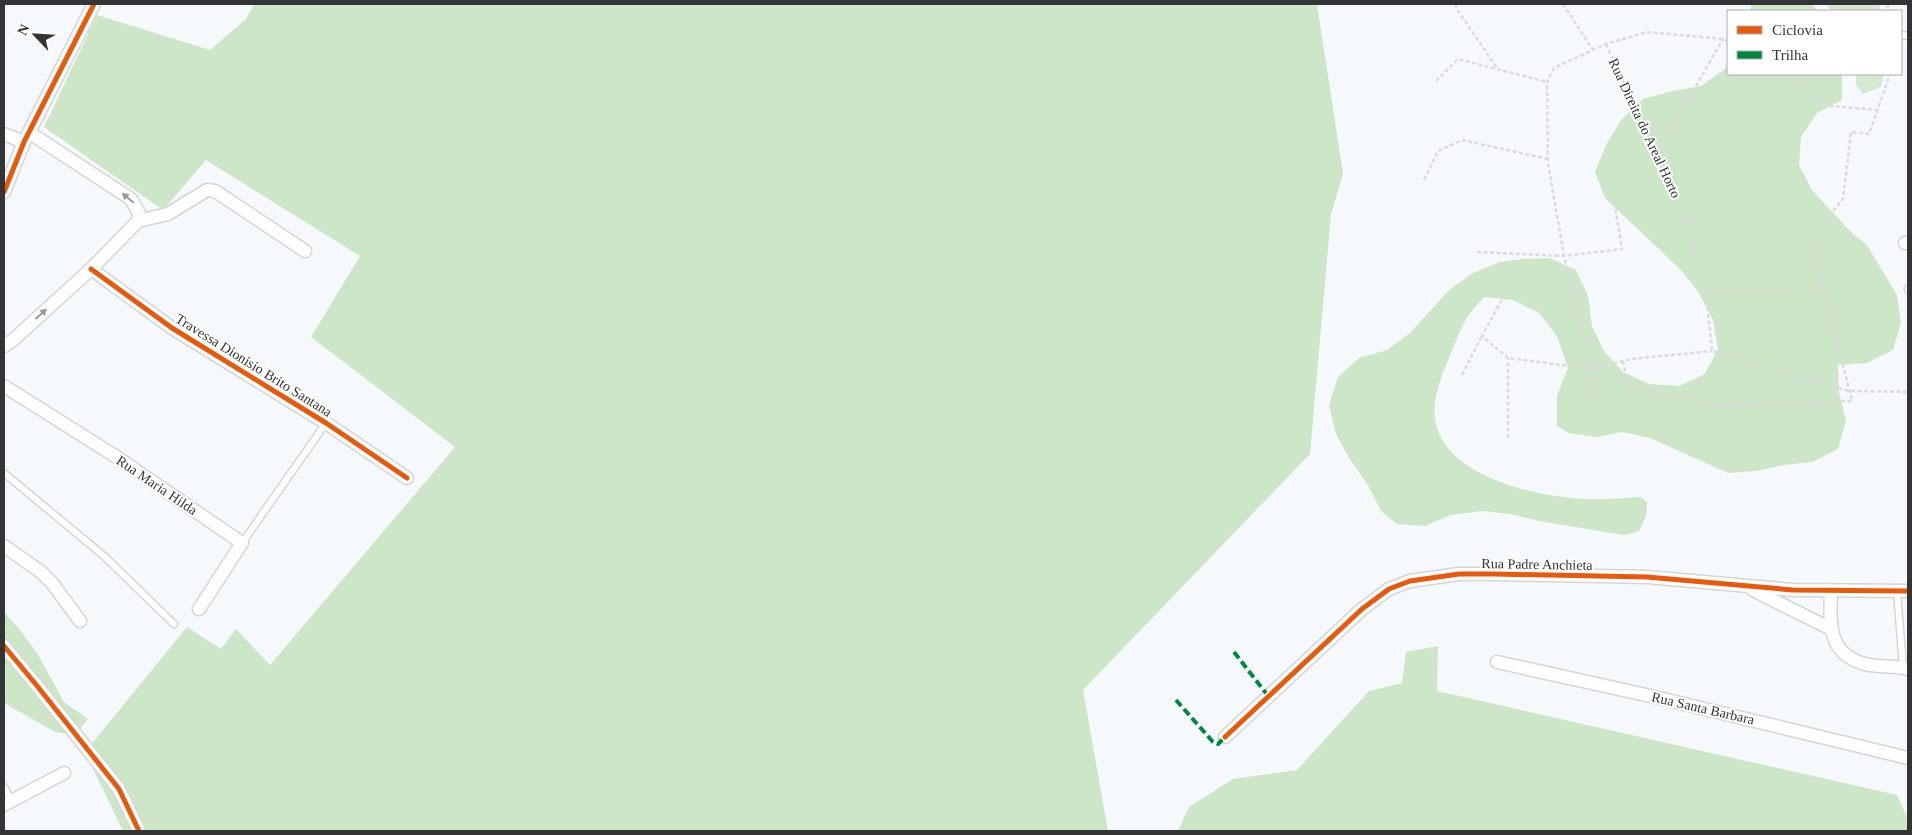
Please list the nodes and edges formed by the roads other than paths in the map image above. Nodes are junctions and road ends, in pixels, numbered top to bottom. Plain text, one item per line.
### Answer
1 (94, 4) edge
2 (4, 134) edge
3 (27, 138) junction
4 (4, 192) edge
5 (138, 221) junction
6 (305, 251) dead end
7 (91, 269) junction
8 (4, 346) edge
9 (4, 386) edge
10 (326, 423) junction
11 (4, 473) edge
12 (407, 478) dead end
13 (242, 543) junction
14 (4, 546) edge
15 (1746, 586) junction
16 (1831, 591) junction
17 (1903, 591) edge
18 (198, 609) dead end
19 (80, 620) dead end
20 (174, 624) dead end
21 (1831, 629) junction
22 (4, 646) edge
23 (1497, 662) dead end
24 (1906, 668) edge
25 (1225, 737) dead end
26 (1908, 758) edge
27 (64, 773) dead end
28 (4, 788) edge
29 (8, 803) edge
30 (139, 831) edge

1 - 3 street
2 - 3 street
3 - 4 street
5 -> 3 street
5 - 6 street
5 - 7 street
8 -> 7 street
7 - 10 street, Travessa Dionisio Brito Santana
9 - 13 street, Rua Maria Hilda
10 - 12 street, Travessa Dionisio Brito Santana
10 - 13 lane
11 - 20 lane
13 - 18 street
14 - 19 street
15 - 16 street, Rua Padre Anchieta
15 - 21 street
15 - 25 street, Rua Padre Anchieta
16 - 17 street, Rua Padre Anchieta
16 - 21 street
17 - 24 lane
21 - 24 street
22 - 30 street
23 - 26 street, Rua Santa Barbara
27 - 29 street
28 - 29 lane

